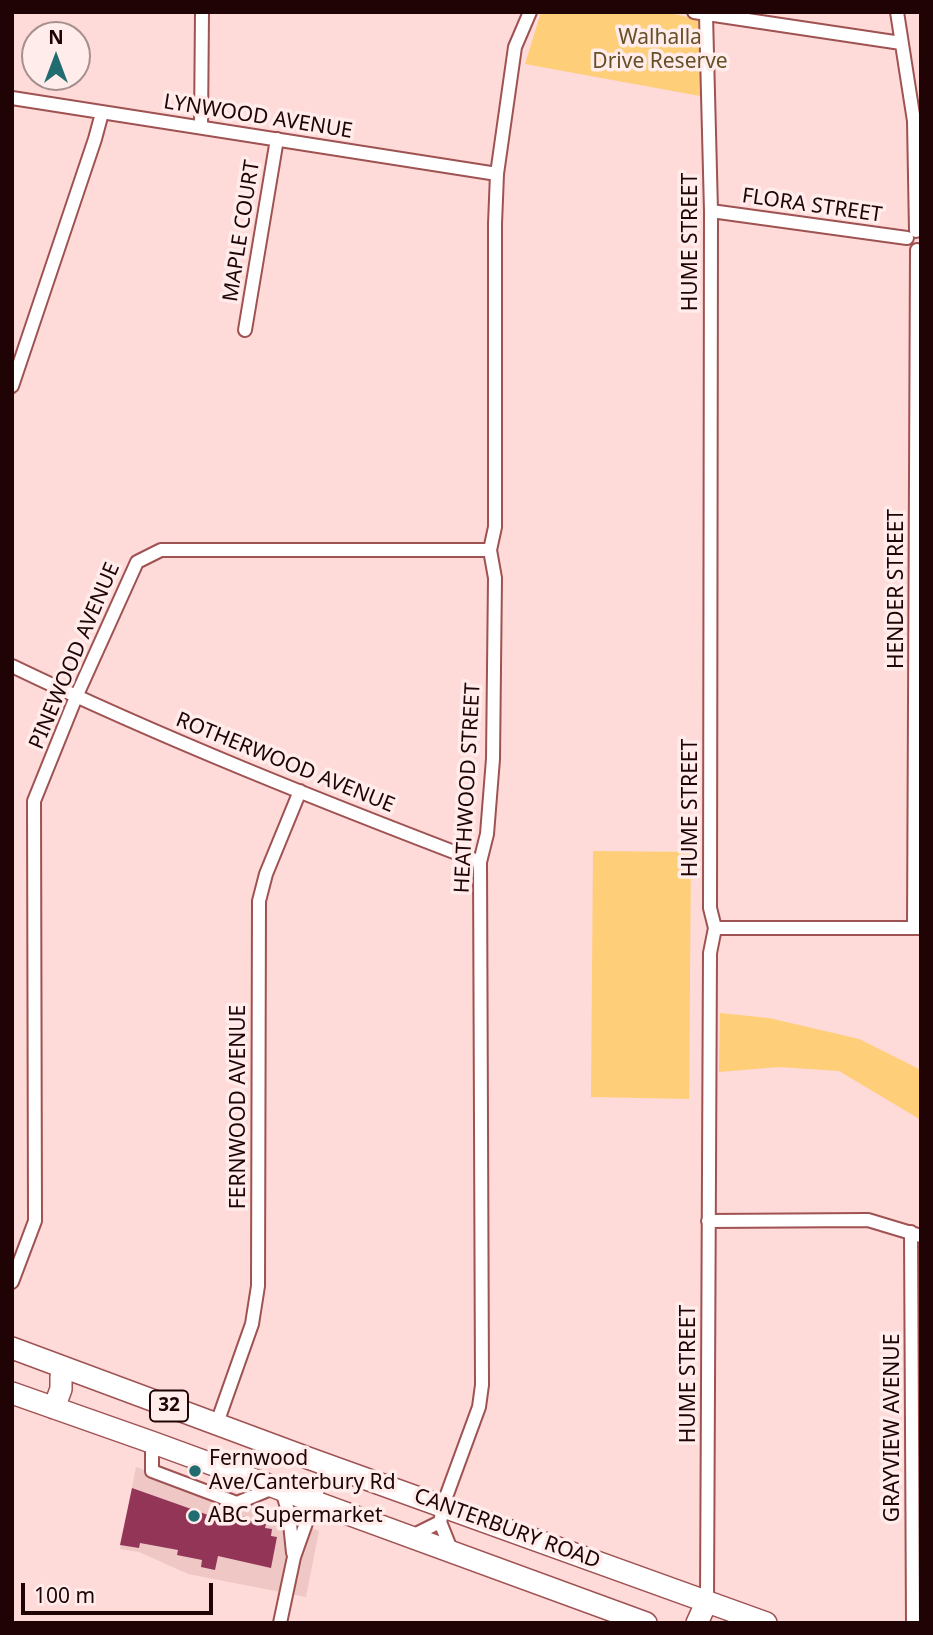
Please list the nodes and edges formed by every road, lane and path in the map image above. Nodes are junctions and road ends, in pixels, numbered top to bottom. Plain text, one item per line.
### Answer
1 (202, 12) edge
2 (530, 12) edge
3 (897, 12) edge
4 (700, 13) edge
5 (901, 43) junction
6 (12, 98) edge
7 (102, 113) junction
8 (201, 127) junction
9 (277, 139) junction
10 (497, 174) junction
11 (711, 211) junction
12 (915, 233) edge
13 (919, 250) edge
14 (245, 330) dead end
15 (12, 386) edge
16 (491, 550) junction
17 (12, 666) edge
18 (76, 697) junction
19 (300, 792) junction
20 (480, 862) junction
21 (715, 928) junction
22 (917, 928) edge
23 (708, 1221) junction
24 (916, 1234) edge
25 (12, 1282) edge
26 (12, 1348) edge
27 (65, 1368) junction
28 (12, 1393) edge
29 (54, 1408) junction
30 (217, 1423) junction
31 (327, 1464) junction
32 (278, 1489) junction
33 (314, 1502) junction
34 (442, 1514) junction
35 (410, 1537) junction
36 (452, 1552) junction
37 (294, 1557) junction
38 (707, 1601) junction
39 (611, 1616) edge
40 (280, 1623) edge
41 (646, 1623) edge
42 (697, 1623) edge
43 (766, 1623) edge
44 (913, 1623) edge

1 - 8 street
2 - 10 street, HEATHWOOD STREET
3 - 5 street
4 - 5 street
4 - 11 street, HUME STREET
5 - 12 street
6 - 7 street, LYNWOOD AVENUE
7 - 8 street, LYNWOOD AVENUE
7 - 15 street
8 - 9 street, LYNWOOD AVENUE
9 - 10 street, LYNWOOD AVENUE
9 - 14 street, MAPLE COURT
10 - 16 street, HEATHWOOD STREET
11 - 12 street, FLORA STREET
11 - 21 street, HUME STREET
12 - 13 street
13 - 22 street, HENDER STREET
16 - 18 street, PINEWOOD AVENUE
16 - 20 street, HEATHWOOD STREET
17 - 18 street, ROTHERWOOD AVENUE
18 - 19 street, ROTHERWOOD AVENUE
18 - 25 street, PINEWOOD AVENUE
19 - 20 street, ROTHERWOOD AVENUE
19 - 30 street, FERNWOOD AVENUE
20 - 34 street, HEATHWOOD STREET
21 - 22 street
21 - 23 street, HUME STREET
23 - 24 street
23 - 38 street, HUME STREET
24 - 44 street, GRAYVIEW AVENUE
26 - 27 main road, CANTERBURY ROAD / 32
27 - 29 main road
27 - 30 main road, CANTERBURY ROAD / 32
28 - 29 main road, CANTERBURY ROAD / 32
29 - 32 main road, CANTERBURY ROAD / 32
30 - 31 main road, CANTERBURY ROAD / 32
31 - 33 street
31 - 34 main road, CANTERBURY ROAD / 32
32 - 33 main road, CANTERBURY ROAD / 32
32 - 37 street
33 - 35 main road, CANTERBURY ROAD / 32
33 - 37 street
34 - 35 street
34 - 36 street
34 - 38 main road, CANTERBURY ROAD / 32
35 - 36 main road, CANTERBURY ROAD / 32
36 - 39 main road, CANTERBURY ROAD / 32
37 - 40 street
38 - 42 main road
38 - 43 main road, CANTERBURY ROAD / 32
39 - 41 main road, CANTERBURY ROAD / 32

